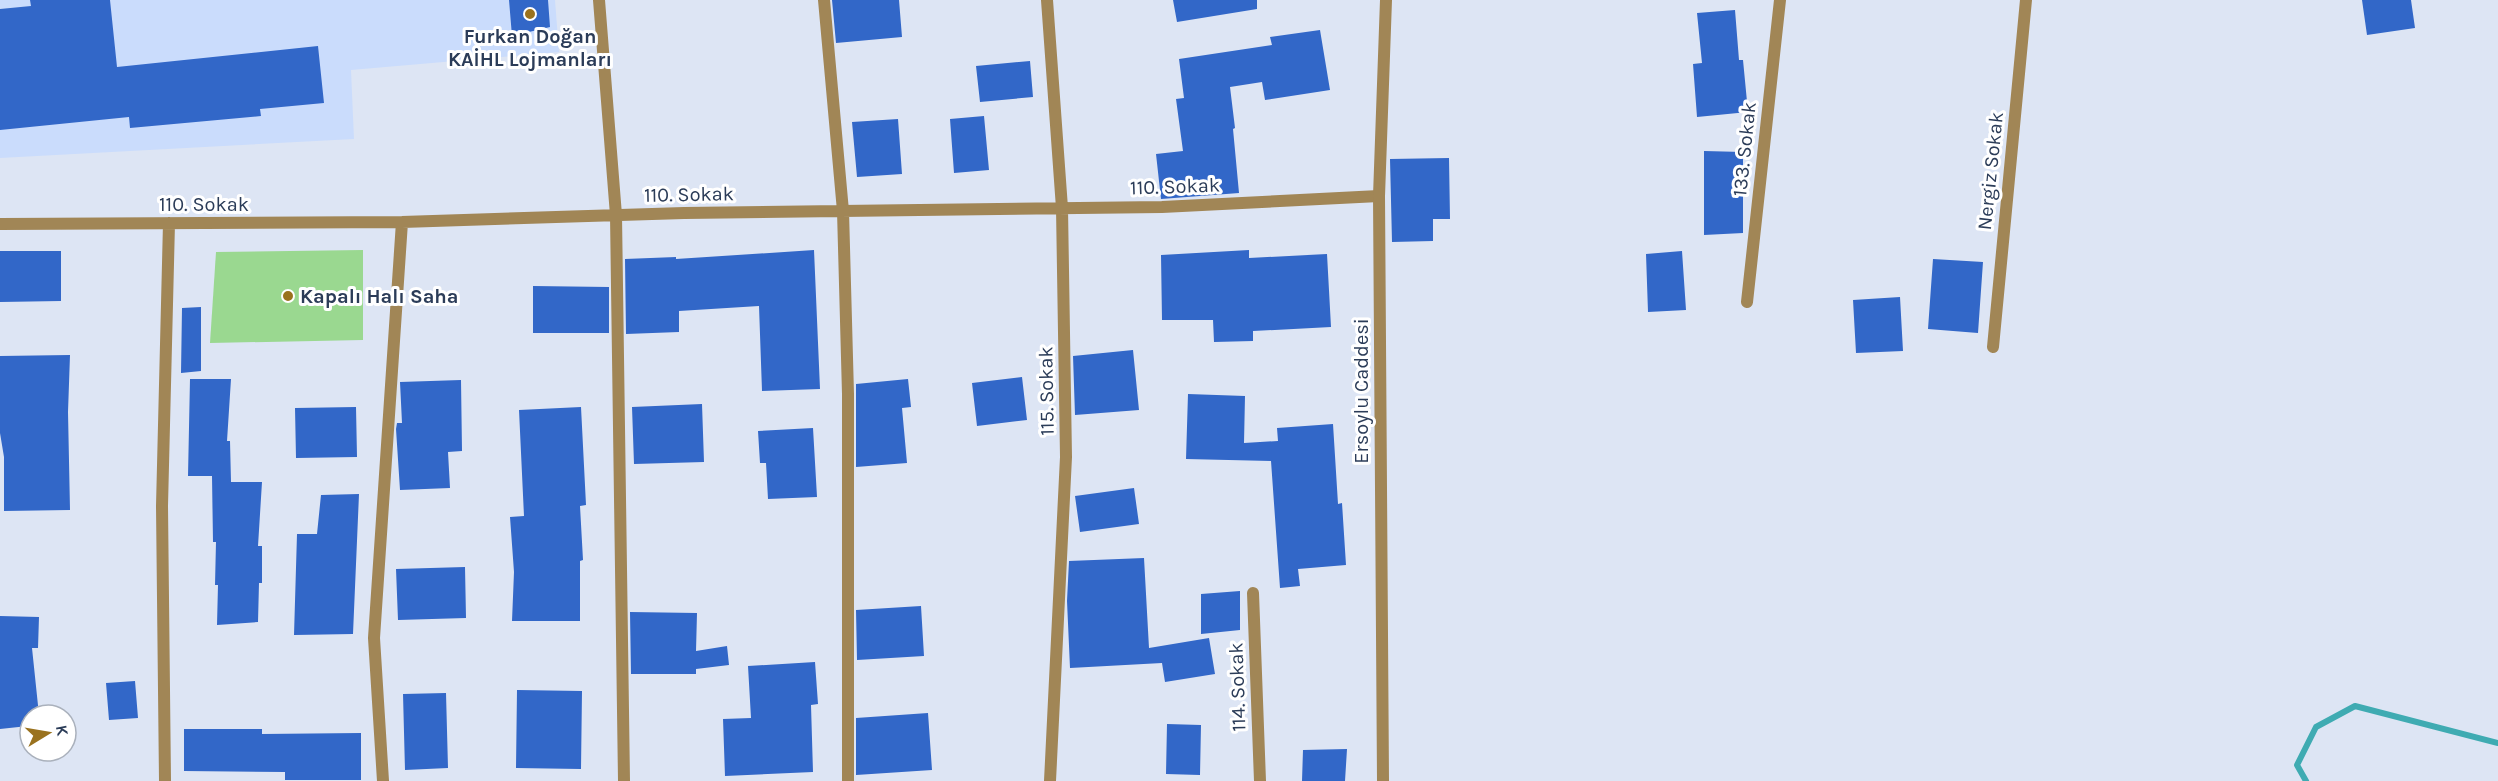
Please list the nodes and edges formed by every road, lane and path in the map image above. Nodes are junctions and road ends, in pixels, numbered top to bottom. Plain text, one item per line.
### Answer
1 (599, 0) edge
2 (824, 0) edge
3 (1047, 0) edge
4 (1386, 0) edge
5 (1780, 0) edge
6 (2026, 0) edge
7 (1379, 196) junction
8 (1062, 208) junction
9 (843, 211) junction
10 (616, 215) junction
11 (402, 222) junction
12 (169, 223) junction
13 (0, 224) edge
14 (1747, 302) dead end
15 (1993, 347) dead end
16 (1253, 592) dead end
17 (165, 781) edge
18 (383, 781) edge
19 (624, 781) edge
20 (848, 781) edge
21 (1050, 781) edge
22 (1260, 781) edge
23 (1383, 781) edge

1 - 10 street
2 - 9 street
3 - 8 street, 115. Sokak
4 - 7 street, Ersoylu Caddesi
5 - 14 street, 133. Sokak
6 - 15 street, Nergiz Sokak
7 - 8 street, 110. Sokak
7 - 23 street, Ersoylu Caddesi
8 - 9 street, 110. Sokak
8 - 21 street, 115. Sokak
9 - 10 street, 110. Sokak
9 - 20 street
10 - 11 street, 110. Sokak
10 - 19 street
11 - 12 street, 110. Sokak
11 - 18 street
12 - 13 street, 110. Sokak
12 - 17 street
16 - 22 street, 114. Sokak

